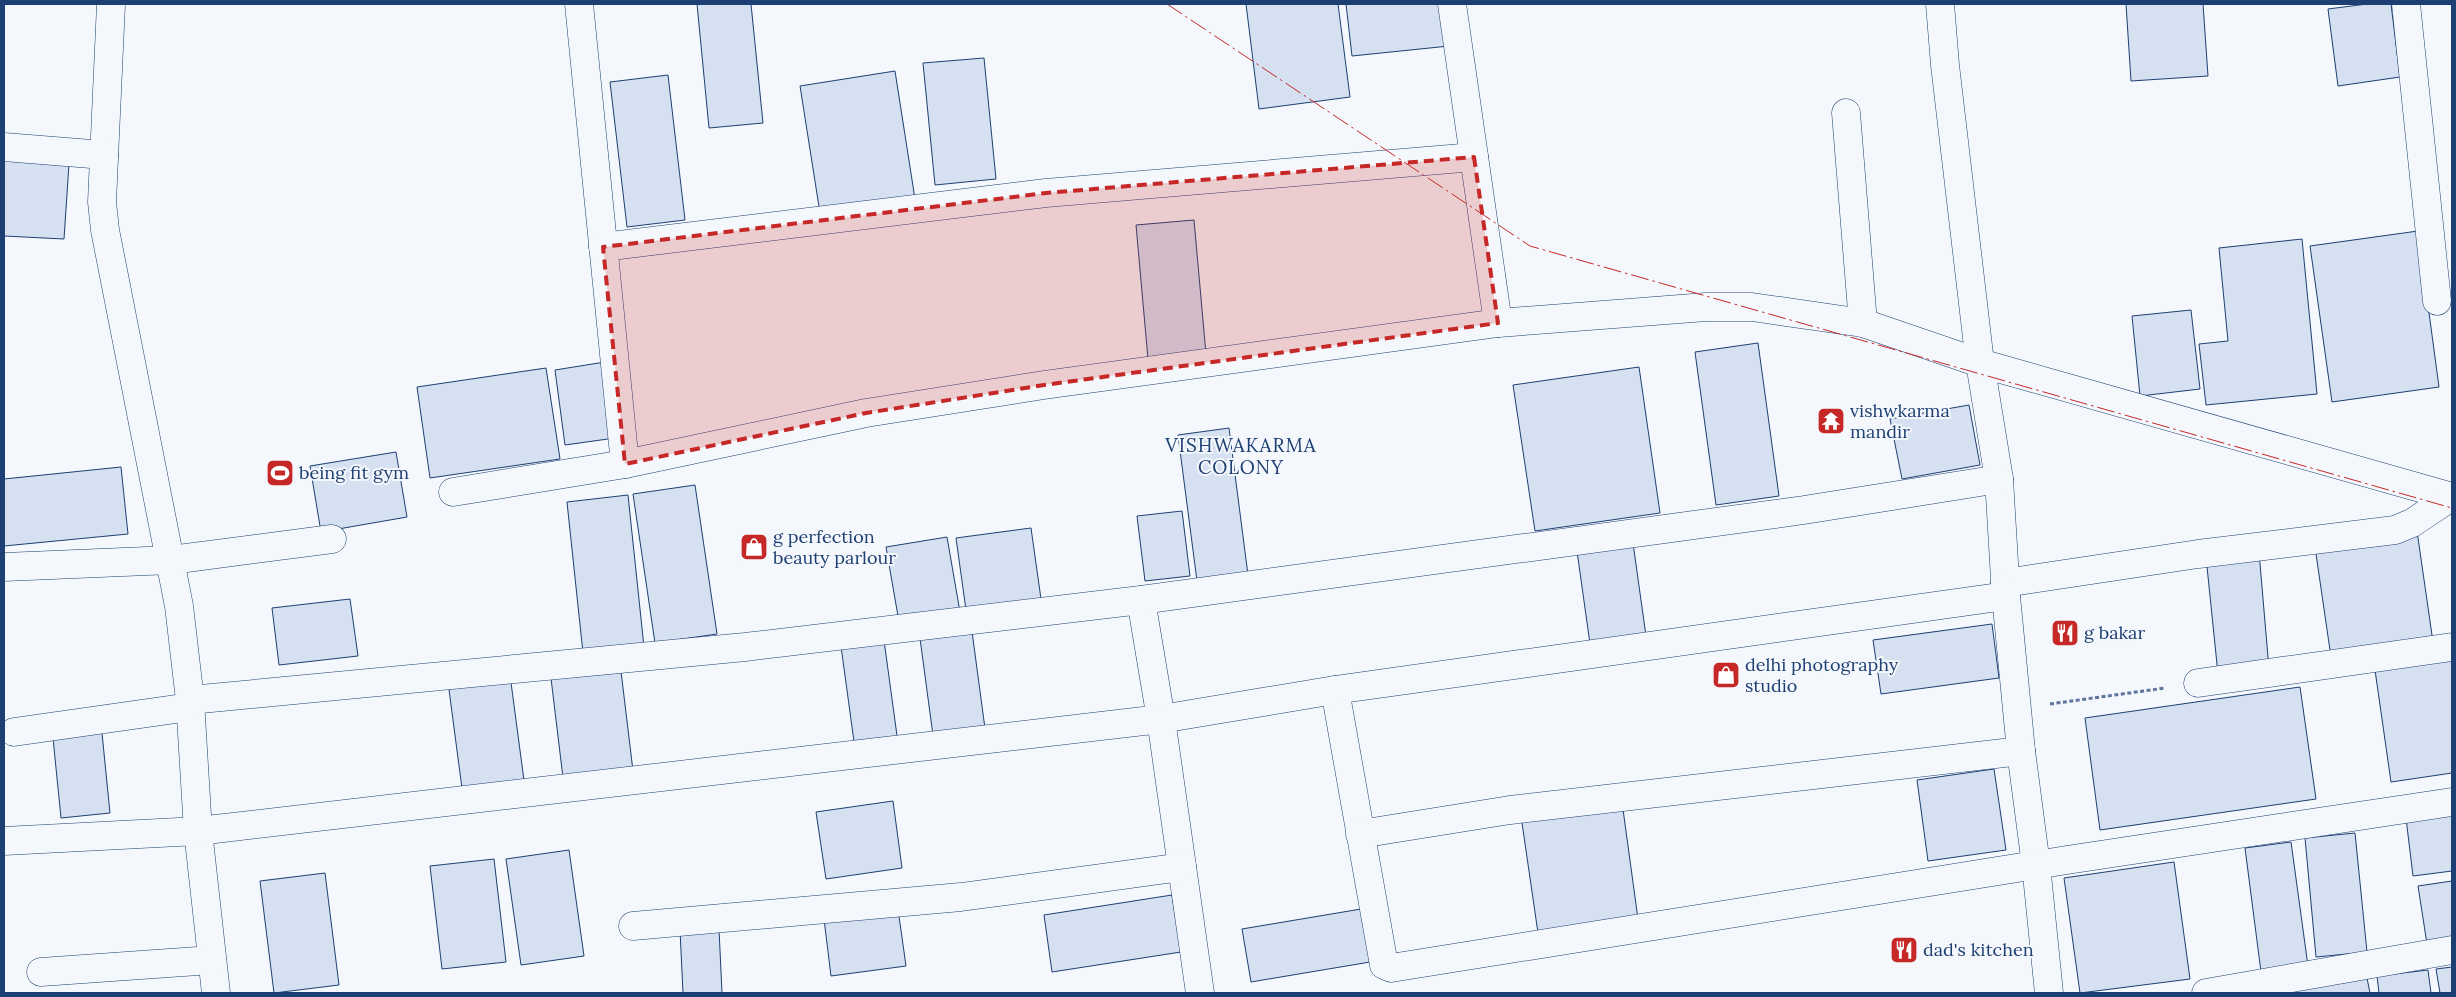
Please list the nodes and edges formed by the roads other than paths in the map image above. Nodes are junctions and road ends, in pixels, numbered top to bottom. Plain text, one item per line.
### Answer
1 (111, 4) edge
2 (579, 4) edge
3 (1452, 4) edge
4 (1940, 4) edge
5 (2406, 4) edge
6 (1846, 113) dead end
7 (4, 147) edge
8 (104, 155) junction
9 (1474, 157) junction
10 (603, 247) junction
11 (2437, 301) dead end
12 (1498, 323) junction
13 (1863, 323) junction
14 (1980, 363) junction
15 (625, 464) junction
16 (1999, 479) junction
17 (453, 492) dead end
18 (2452, 497) edge
19 (332, 539) dead end
20 (171, 560) junction
21 (4, 567) edge
22 (2005, 589) junction
23 (1141, 600) junction
24 (2452, 647) edge
25 (2198, 684) road end
26 (1335, 690) junction
27 (190, 704) junction
28 (1161, 719) junction
29 (14, 732) dead end
30 (2020, 751) junction
31 (2452, 802) edge
32 (198, 831) junction
33 (1360, 834) junction
34 (4, 841) edge
35 (2036, 864) junction
36 (1182, 867) junction
37 (633, 926) dead end
38 (2452, 950) edge
39 (212, 960) junction
40 (41, 972) dead end
41 (216, 993) edge
42 (1200, 993) edge
43 (2048, 993) edge
44 (2206, 993) edge

1 - 8 street
2 - 10 street
3 - 9 street
4 - 14 street
5 - 11 street
6 - 13 street
7 - 8 street
8 - 20 street
9 - 10 street
9 - 12 street
10 - 15 street
12 - 13 street
12 - 15 street
13 - 14 street
14 - 16 street
14 - 18 street
15 - 17 street
16 - 22 street
16 - 23 street
18 - 22 street
19 - 20 street
20 - 21 street
20 - 27 street
22 - 26 street
22 - 30 street
23 - 27 street
23 - 28 street
24 - 25 street
26 - 28 street
26 - 33 street
27 - 29 street
27 - 32 street
28 - 32 street
28 - 36 street
30 - 33 street
30 - 35 street
31 - 35 street
32 - 34 street
32 - 39 street
33 - 35 street
35 - 43 street
36 - 37 street
36 - 42 street
38 - 44 street
39 - 40 street
39 - 41 street

